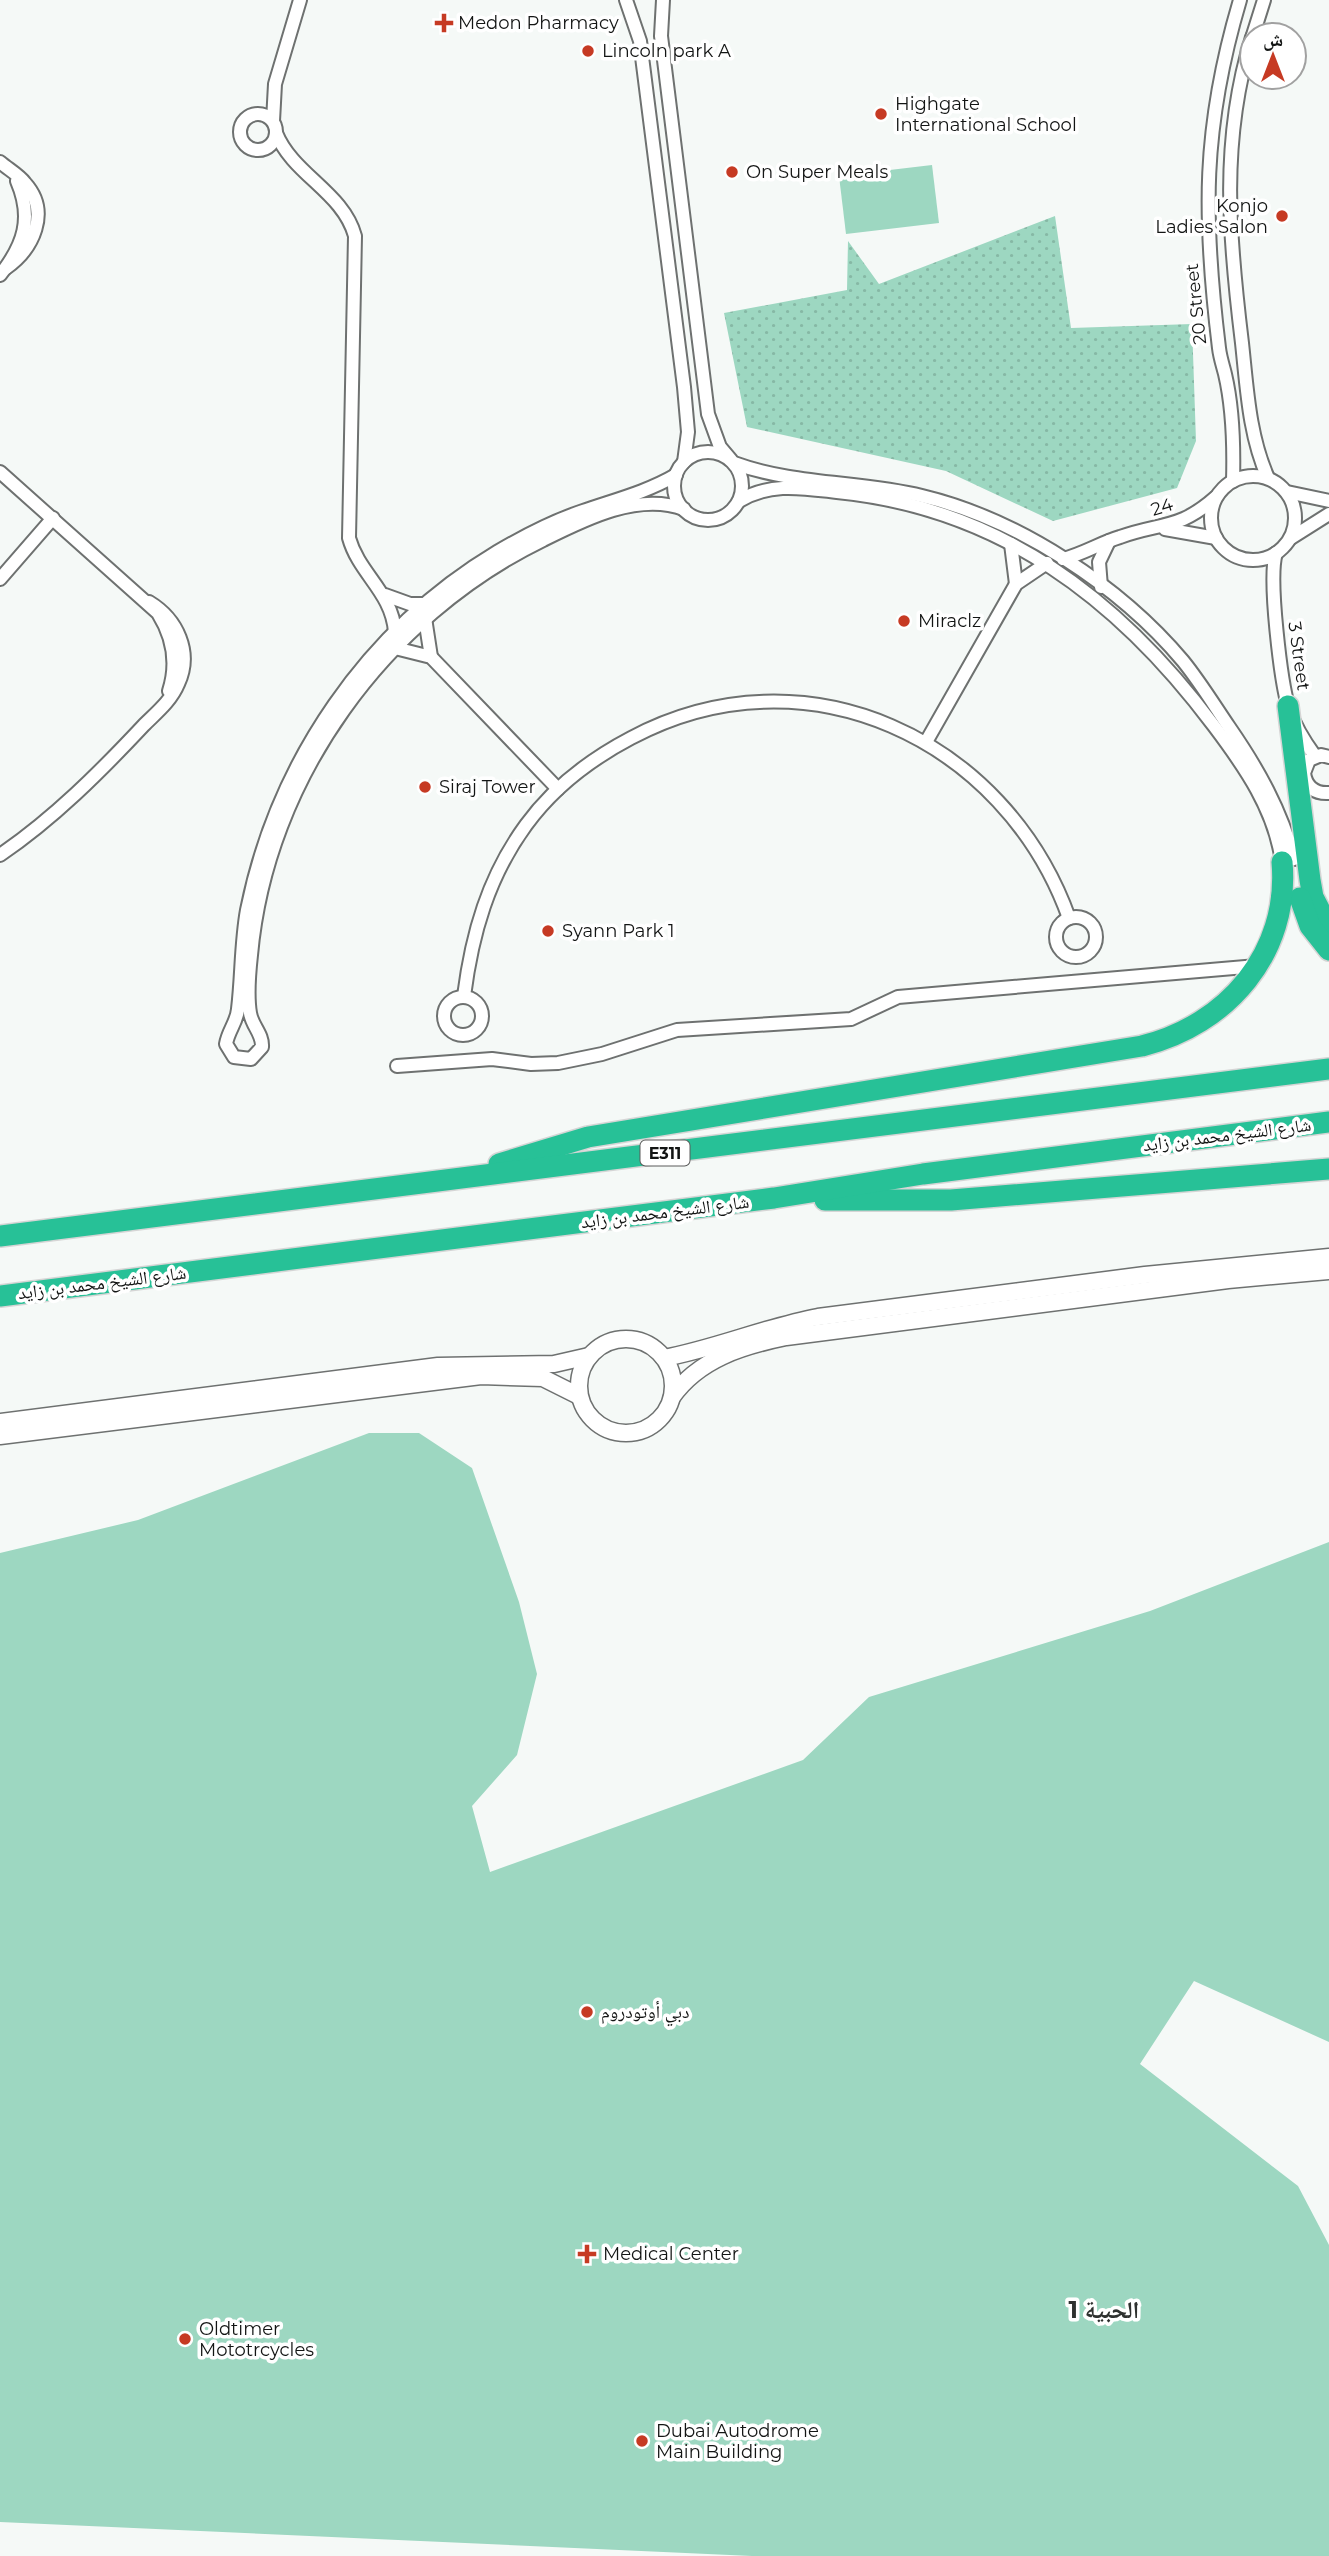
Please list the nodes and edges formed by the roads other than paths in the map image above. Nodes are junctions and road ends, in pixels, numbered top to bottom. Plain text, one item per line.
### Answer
1 (300, 0) edge
2 (626, 0) edge
3 (663, 0) edge
4 (1240, 0) edge
5 (1264, 0) edge
6 (1257, 21) edge
7 (275, 84) junction
8 (1239, 91) edge
9 (252, 116) junction
10 (275, 127) junction
11 (259, 150) junction
12 (290, 159) junction
13 (0, 162) edge
14 (3, 272) edge
15 (684, 462) junction
16 (733, 462) junction
17 (0, 472) edge
18 (676, 475) junction
19 (1268, 478) junction
20 (1233, 481) junction
21 (1287, 492) junction
22 (1218, 495) junction
23 (739, 501) junction
24 (1329, 501) edge
25 (684, 509) junction
26 (1329, 514) edge
27 (53, 518) junction
28 (1162, 528) junction
29 (1216, 538) junction
30 (1291, 538) junction
31 (1109, 540) junction
32 (1011, 544) junction
33 (1276, 553) junction
34 (1063, 559) junction
35 (1046, 563) junction
36 (0, 579) edge
37 (1016, 584) junction
38 (1101, 587) junction
39 (385, 595) junction
40 (424, 604) junction
41 (425, 618) junction
42 (395, 632) junction
43 (395, 648) junction
44 (431, 657) junction
45 (1288, 706) junction
46 (926, 742) junction
47 (1315, 756) junction
48 (1329, 757) edge
49 (558, 789) junction
50 (1329, 793) edge
51 (0, 855) edge
52 (1288, 861) junction
53 (1069, 918) dead end
54 (1329, 928) edge
55 (1329, 950) edge
56 (1257, 966) junction
57 (464, 996) dead end
58 (1329, 1053) edge
59 (397, 1066) dead end
60 (1329, 1069) edge
61 (1258, 1077) junction
62 (1329, 1122) edge
63 (1329, 1163) edge
64 (1329, 1169) edge
65 (1268, 1172) junction
66 (456, 1179) junction
67 (774, 1198) junction
68 (0, 1236) edge
69 (1329, 1257) edge
70 (1329, 1271) edge
71 (0, 1296) edge
72 (589, 1356) junction
73 (664, 1358) junction
74 (579, 1396) junction
75 (672, 1397) junction
76 (0, 1422) edge
77 (0, 1436) edge

1 - 7 street
2 - 15 street
3 - 16 street
4 - 20 street, 20 Street
5 - 6 street
7 - 9 street
7 - 10 street
8 - 19 street
9 - 10 street
9 - 11 street
10 - 11 street
10 - 12 street
11 - 12 street
12 - 39 street
13 - 14 street
15 - 16 street
15 - 18 street
16 - 23 street
16 - 34 street
17 - 27 street
18 - 25 street
18 - 40 street
19 - 20 street
19 - 21 street
20 - 22 street
21 - 24 street
21 - 30 street
22 - 28 street, 24
22 - 29 street
23 - 25 street
23 - 32 street
25 - 41 street
26 - 30 street
27 - 36 street
27 - 51 street
28 - 29 street
28 - 31 street, 24
29 - 33 street
30 - 33 street
31 - 34 street, 24
31 - 38 street
32 - 35 street
32 - 37 street
33 - 45 street, 3 Street
34 - 38 street
35 - 37 street
35 - 52 street
37 - 46 street
38 - 52 street
39 - 40 street
39 - 42 street
40 - 42 street
41 - 43 street
41 - 44 street
42 - 43 street
43 - 44 street
44 - 49 street
45 - 47 street, 3 Street
45 - 54 highway
46 - 49 street
46 - 53 street
47 - 48 street
47 - 50 street
49 - 57 street
52 - 55 highway
52 - 56 highway
56 - 59 street
56 - 66 highway
58 - 61 highway
60 - 61 highway, E311
61 - 66 highway, E311
62 - 67 highway, شارع الشيخ محمد بن زايد
63 - 65 highway
64 - 65 highway
65 - 67 highway
66 - 68 highway, E311
67 - 71 highway, شارع الشيخ محمد بن زايد
69 - 73 street
70 - 75 street
72 - 73 street
72 - 74 street
72 - 76 street
73 - 75 street
74 - 75 street
74 - 77 street

